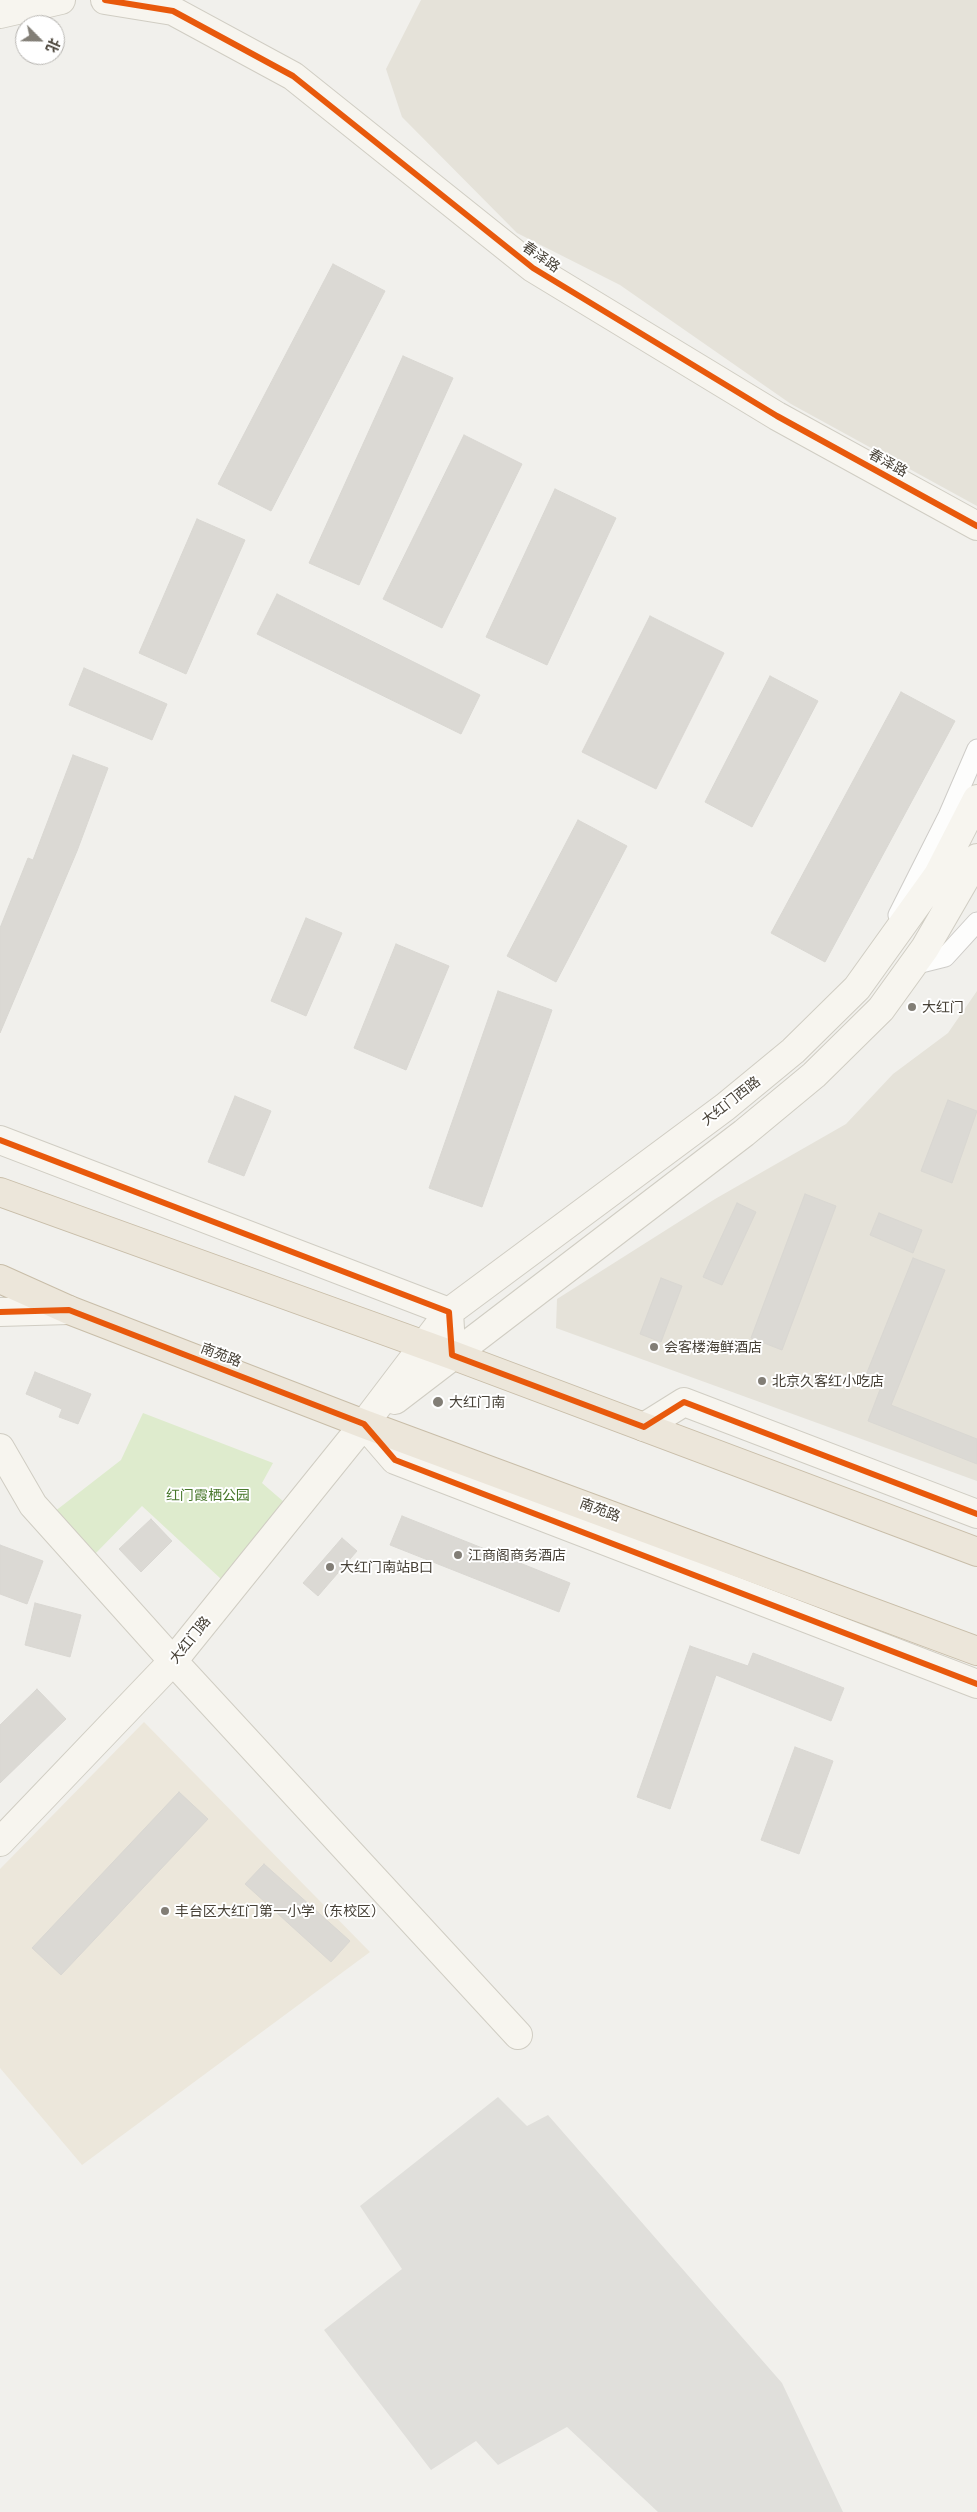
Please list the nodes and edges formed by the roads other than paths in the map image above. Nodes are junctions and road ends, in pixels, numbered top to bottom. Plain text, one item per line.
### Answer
1 (61, 0) edge
2 (104, 0) edge
3 (193, 0) edge
4 (0, 14) edge
5 (977, 511) edge
6 (977, 526) edge
7 (977, 749) edge
8 (977, 798) edge
9 (977, 858) edge
10 (977, 922) edge
11 (913, 965) junction
12 (872, 968) junction
13 (0, 1140) edge
14 (0, 1192) edge
15 (0, 1279) edge
16 (69, 1310) junction
17 (0, 1312) edge
18 (449, 1312) junction
19 (424, 1345) junction
20 (452, 1355) junction
21 (364, 1424) junction
22 (644, 1427) junction
23 (0, 1448) edge
24 (977, 1514) edge
25 (977, 1552) edge
26 (900, 1621) junction
27 (977, 1651) edge
28 (173, 1661) junction
29 (977, 1680) edge
30 (977, 1684) edge
31 (0, 1842) edge
32 (518, 2035) dead end

1 - 4 street
2 - 6 street, 春泽路
3 - 5 street, 春泽路
7 - 12 street
8 - 12 street, 大红门西路
9 - 11 street
10 - 11 street
11 - 20 street
12 - 18 street, 大红门西路
13 - 18 street
14 - 19 highway
15 - 16 highway, 南苑路
16 - 17 street
16 - 21 highway, 南苑路
18 - 19 street, 大红门西路
18 - 20 street
19 - 20 highway
19 - 21 street, 大红门西路
20 - 21 street
20 - 22 highway
21 - 26 highway, 南苑路
21 - 28 street, 大红门路
21 - 30 street
22 - 24 street
22 - 25 highway
23 - 28 street
26 - 27 highway, 南苑路
26 - 29 street
28 - 31 street, 大红门路
28 - 32 street

